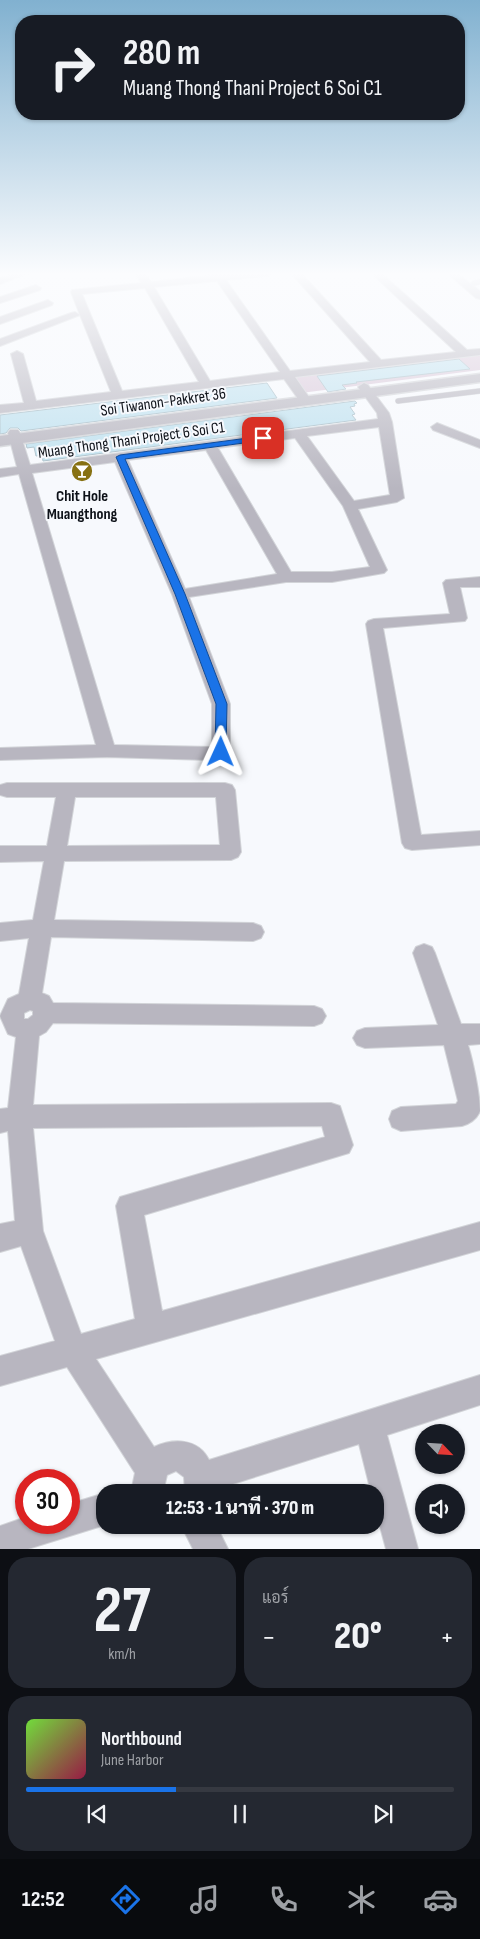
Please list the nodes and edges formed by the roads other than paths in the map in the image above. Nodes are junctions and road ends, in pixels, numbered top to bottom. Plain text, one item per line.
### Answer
1 (98, 345) edge
2 (183, 345) edge
3 (267, 345) edge
4 (361, 345) edge
5 (455, 345) edge
6 (480, 352) edge
7 (17, 354) dead end
8 (464, 354) junction
9 (378, 364) junction
10 (480, 373) edge
11 (288, 375) junction
12 (480, 378) edge
13 (206, 384) junction
14 (365, 390) junction
15 (480, 391) edge
16 (118, 395) junction
17 (303, 398) junction
18 (398, 402) dead end
19 (31, 406) junction
20 (0, 409) edge
21 (386, 422) junction
22 (437, 427) dead end
23 (298, 433) junction
24 (10, 435) edge
25 (0, 441) edge
26 (480, 444) edge
27 (210, 445) junction
28 (120, 457) junction
29 (24, 470) junction
30 (0, 473) edge
31 (350, 506) junction
32 (286, 577) junction
33 (480, 582) edge
34 (180, 594) junction
35 (107, 751) junction
36 (0, 754) edge
37 (7, 790) dead end
38 (67, 790) junction
39 (480, 838) edge
40 (0, 854) edge
41 (55, 854) junction
42 (40, 928) junction
43 (0, 932) edge
44 (253, 932) dead end
45 (424, 953) dead end
46 (23, 1016) edge
47 (314, 1016) dead end
48 (480, 1034) edge
49 (453, 1035) junction
50 (365, 1038) dead end
51 (10, 1119) edge
52 (401, 1119) dead end
53 (29, 1231) junction
54 (480, 1236) edge
55 (0, 1238) edge
56 (151, 1328) junction
57 (73, 1350) junction
58 (0, 1371) edge
59 (480, 1390) edge
60 (369, 1426) junction
61 (149, 1482) edge
62 (201, 1484) edge
63 (204, 1484) edge
64 (96, 1512) edge
65 (80, 1517) edge
66 (24, 1534) edge
67 (203, 1534) edge
68 (0, 1542) edge
69 (212, 1549) edge
70 (402, 1549) edge

1 - 16 street
2 - 13 street
3 - 11 street
4 - 9 street
5 - 8 street
6 - 8 street
7 - 19 street
8 - 9 street
9 - 11 street
10 - 14 street, Soi Tiwanon-Pakkret 36
11 - 13 street
11 - 17 street
12 - 14 street, Soi Tiwanon-Pakkret 36
13 - 16 street
14 - 17 street, Soi Tiwanon-Pakkret 36
14 - 21 street
15 - 18 lane
16 - 19 street
17 - 24 street, Soi Tiwanon-Pakkret 36
19 - 20 street
21 - 23 street, Muang Thong Thani Project 6 Soi C1
21 - 31 street
22 - 26 street
23 - 27 street, Muang Thong Thani Project 6 Soi C1
23 - 31 street
24 - 25 street, Soi Tiwanon-Pakkret 36
24 - 29 street
27 - 28 street, Muang Thong Thani Project 6 Soi C1
27 - 32 street
28 - 29 street, Muang Thong Thani Project 6 Soi C1
28 - 34 street
29 - 30 street, Muang Thong Thani Project 6 Soi C1
29 - 35 street
31 - 32 street
32 - 34 street
33 - 39 street
34 - 35 street
35 - 36 street
37 - 38 street
38 - 41 street
38 - 41 street
40 - 41 street
41 - 42 street
42 - 43 street
42 - 44 street
42 - 46 street
45 - 49 street
46 - 47 street
46 - 51 street
48 - 49 street
49 - 50 street
49 - 52 street
51 - 53 street
51 - 56 street
53 - 55 street
53 - 57 street
54 - 56 street
56 - 57 street
57 - 58 street
57 - 61 street
59 - 60 street
60 - 63 street
60 - 70 street
61 - 62 street
64 - 65 street
66 - 68 street
67 - 69 street

